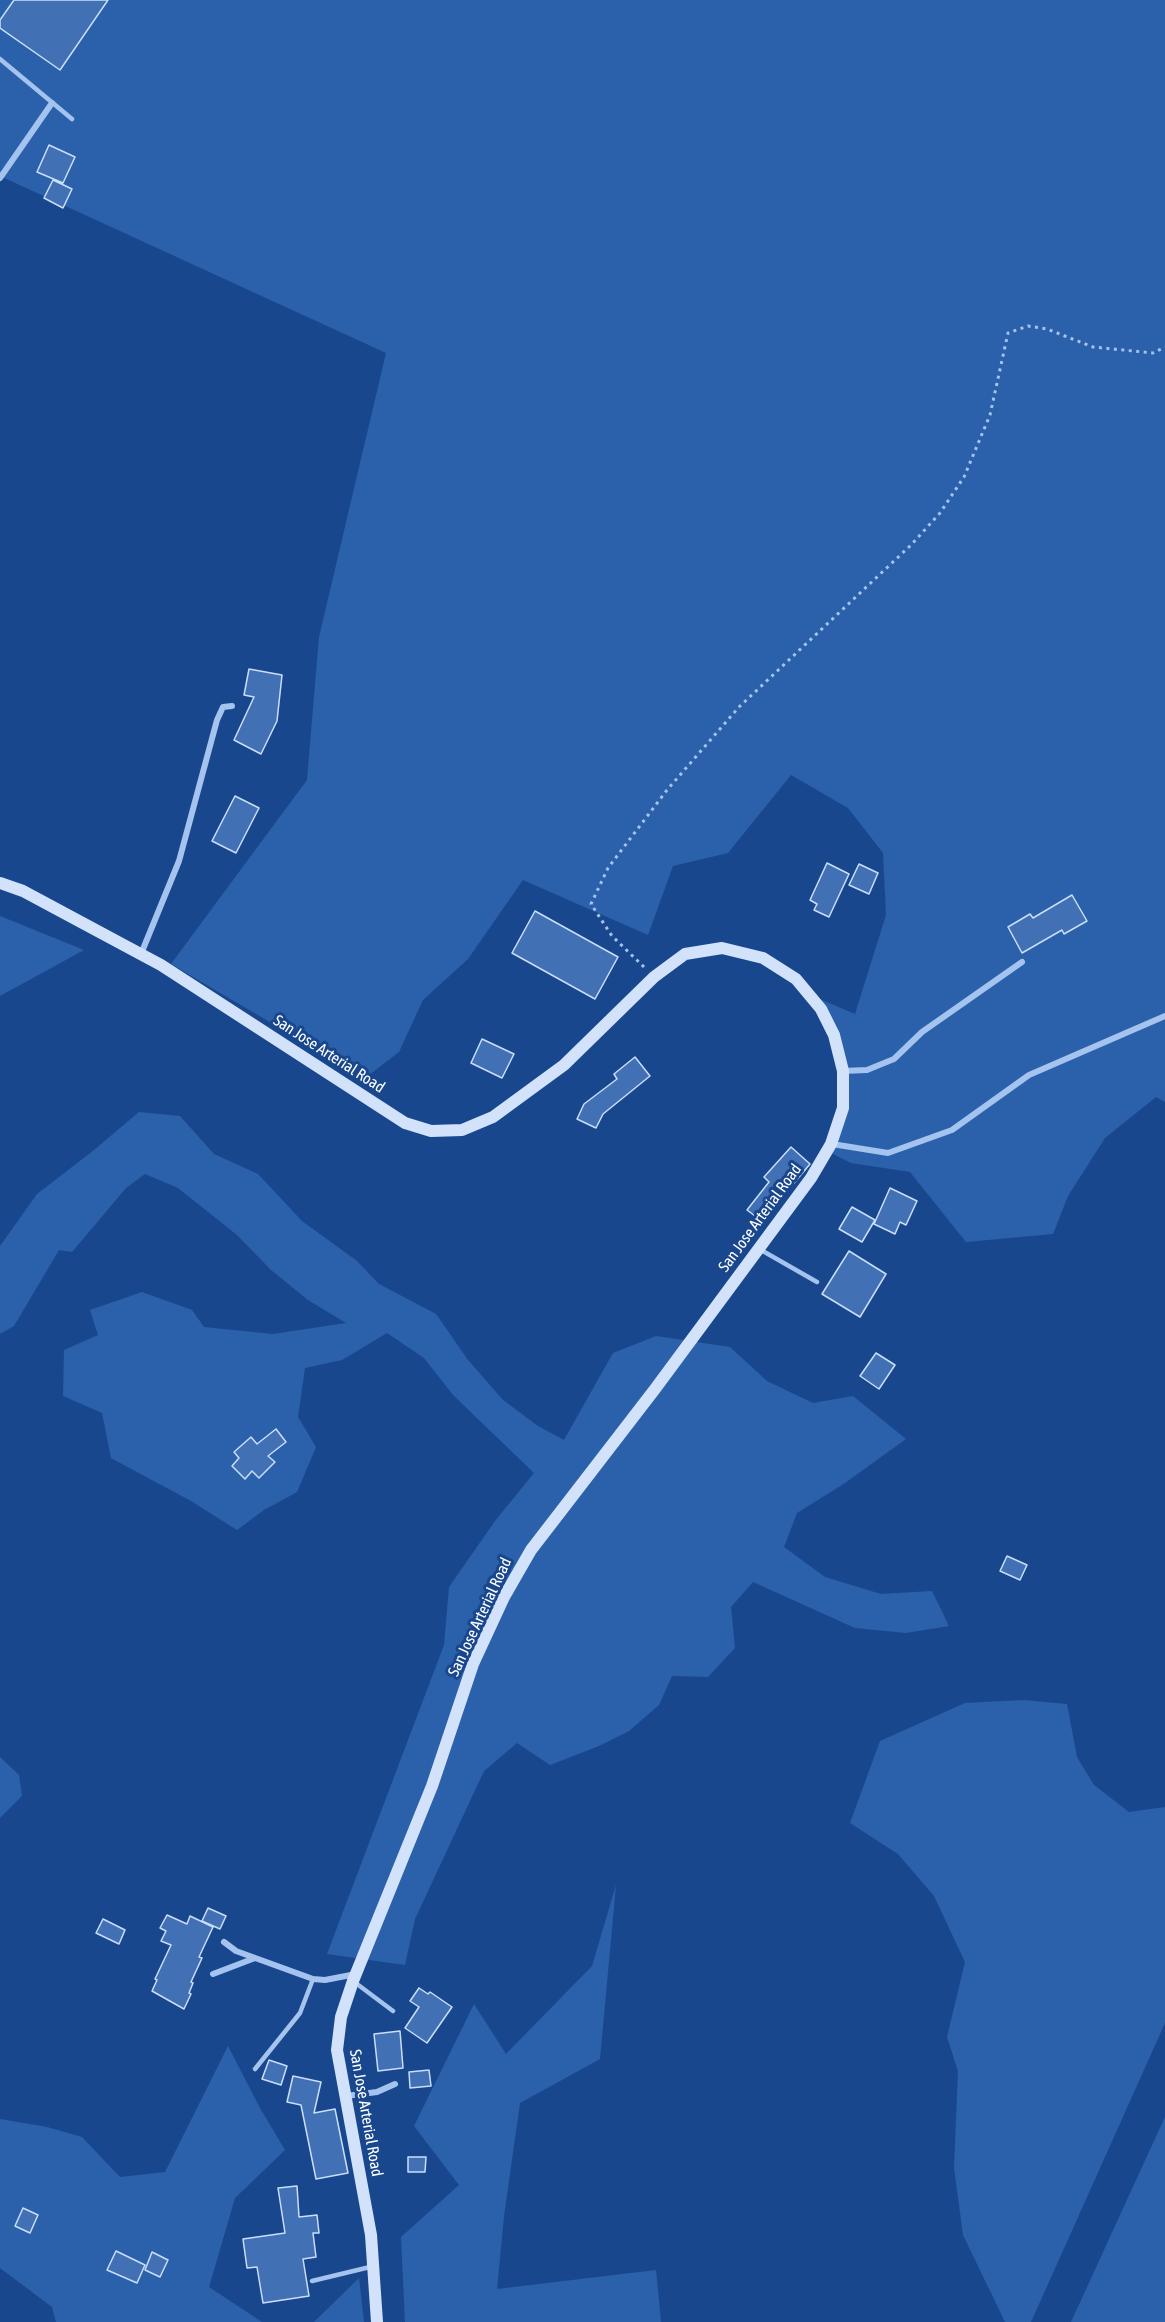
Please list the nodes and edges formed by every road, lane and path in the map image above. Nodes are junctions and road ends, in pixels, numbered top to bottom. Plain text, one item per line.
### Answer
1 (0, 59) edge
2 (52, 103) junction
3 (72, 119) dead end
4 (0, 178) edge
5 (1165, 348) edge
6 (232, 705) dead end
7 (0, 883) edge
8 (141, 954) junction
9 (1022, 962) dead end
10 (654, 977) junction
11 (1165, 1016) edge
12 (843, 1071) junction
13 (831, 1144) junction
14 (759, 1249) junction
15 (817, 1282) dead end
16 (224, 1942) dead end
17 (255, 1958) junction
18 (213, 1974) dead end
19 (355, 1978) junction
20 (313, 1979) junction
21 (393, 2011) dead end
22 (255, 2069) dead end
23 (395, 2084) dead end
24 (346, 2096) junction
25 (373, 2266) junction
26 (312, 2281) dead end
27 (377, 2322) edge

1 - 2 lane
2 - 3 lane
2 - 4 street
5 - 10 path
6 - 8 street
7 - 8 main road, San Jose Arterial Road
8 - 10 main road, San Jose Arterial Road
9 - 12 street
10 - 12 main road, San Jose Arterial Road
11 - 13 street
12 - 13 main road, San Jose Arterial Road
13 - 14 main road, San Jose Arterial Road
14 - 15 lane
14 - 19 main road, San Jose Arterial Road
16 - 17 street
17 - 18 street
17 - 20 street
19 - 20 street
19 - 21 lane
19 - 24 main road, San Jose Arterial Road
20 - 22 lane
23 - 24 street
24 - 25 main road, San Jose Arterial Road
25 - 26 lane
25 - 27 main road, San Jose Arterial Road

